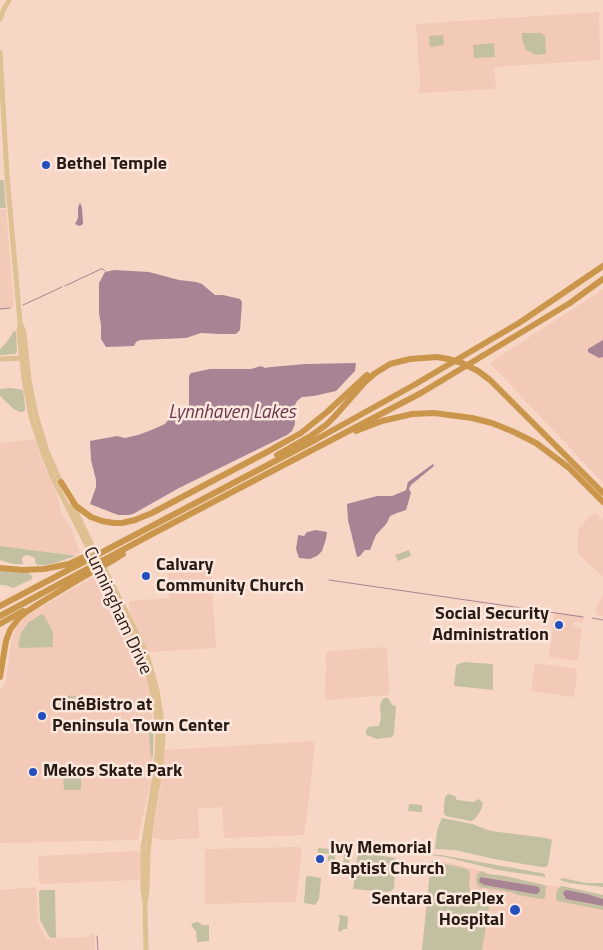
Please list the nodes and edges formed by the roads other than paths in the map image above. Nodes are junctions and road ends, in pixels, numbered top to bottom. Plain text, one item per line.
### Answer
1 (9, 0) edge
2 (0, 19) edge
3 (0, 52) edge
4 (2, 145) edge
5 (603, 266) edge
6 (603, 279) edge
7 (24, 358) junction
8 (0, 359) edge
9 (390, 364) junction
10 (326, 442) junction
11 (262, 467) junction
12 (61, 482) junction
13 (603, 492) edge
14 (603, 502) edge
15 (156, 524) junction
16 (154, 533) junction
17 (86, 539) junction
18 (0, 564) edge
19 (0, 568) edge
20 (32, 569) junction
21 (78, 580) junction
22 (0, 606) edge
23 (0, 616) edge
24 (0, 624) edge
25 (0, 677) edge
26 (146, 950) edge

1 - 2 main road
3 - 4 main road
4 - 7 main road
5 - 11 highway
6 - 10 highway
7 - 8 main road
7 - 12 main road, Cunningham Drive
7 - 17 main road, Cunningham Drive
9 - 11 highway
9 - 12 highway
9 - 13 highway
10 - 14 highway
10 - 16 highway
11 - 15 highway
12 - 17 main road, Cunningham Drive
15 - 20 highway
15 - 22 highway
16 - 21 highway
16 - 23 highway
17 - 26 main road, Cunningham Drive
18 - 20 highway
19 - 20 highway
21 - 24 highway
21 - 25 highway

